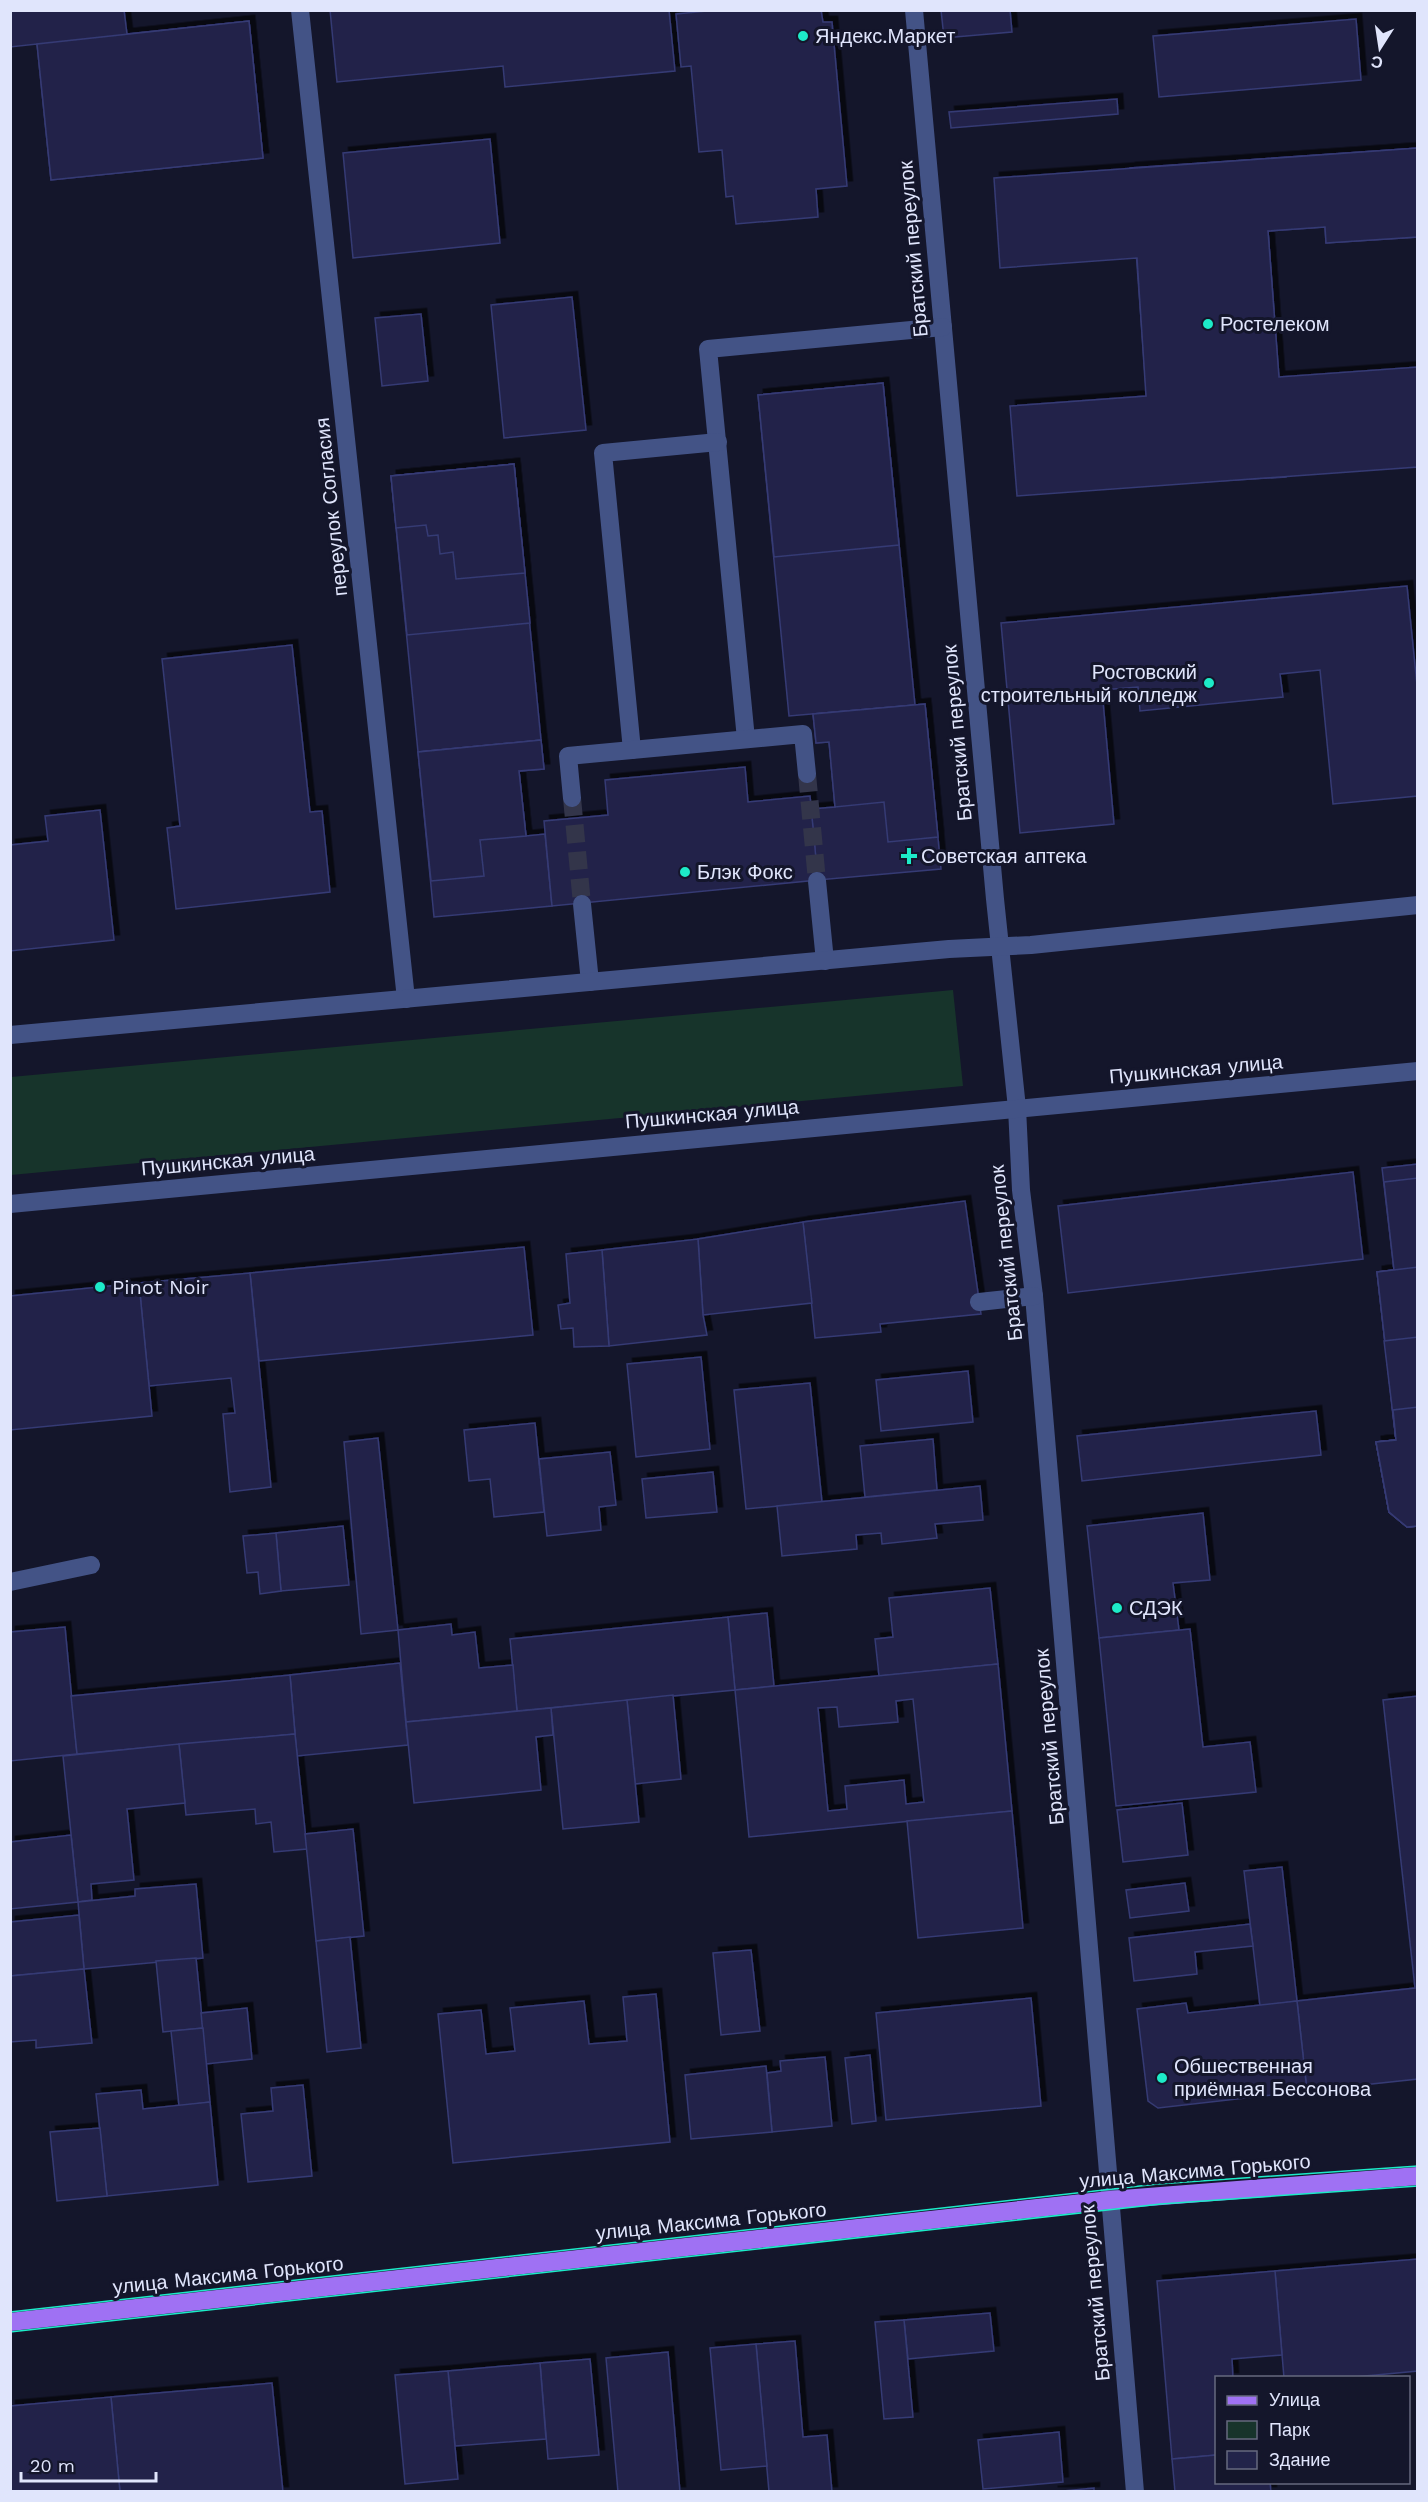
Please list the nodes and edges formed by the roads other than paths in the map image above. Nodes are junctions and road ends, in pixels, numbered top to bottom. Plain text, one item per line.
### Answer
1 (300, 10) edge
2 (914, 10) edge
3 (943, 327) junction
4 (717, 442) junction
5 (746, 739) junction
6 (632, 750) junction
7 (807, 774) tunnel mouth
8 (572, 798) tunnel mouth
9 (817, 881) tunnel mouth
10 (582, 904) tunnel mouth
11 (1418, 905) edge
12 (1000, 945) junction
13 (825, 960) junction
14 (590, 982) junction
15 (406, 999) junction
16 (10, 1035) edge
17 (1418, 1071) edge
18 (1017, 1108) junction
19 (10, 1204) edge
20 (1034, 1296) junction
21 (979, 1302) dead end
22 (91, 1565) dead end
23 (10, 1582) edge
24 (1418, 2176) edge
25 (1110, 2199) junction
26 (10, 2322) edge
27 (1135, 2492) edge

1 - 15 street, переулок Согласия
2 - 3 street, Братский переулок
3 - 4 street
3 - 12 street, Братский переулок
4 - 5 street
4 - 6 street
5 - 6 street
5 - 7 street
6 - 8 street
9 - 13 street
10 - 14 street
11 - 12 street
12 - 13 street
12 - 18 street, Братский переулок
13 - 14 street
14 - 15 street
15 - 16 street
17 - 18 street, Пушкинская улица
18 - 19 street, Пушкинская улица
18 - 20 street, Братский переулок
20 - 21 street
20 - 25 street, Братский переулок
22 - 23 street
24 - 25 main road, улица Максима Горького
25 - 26 main road, улица Максима Горького
25 - 27 street, Братский переулок

